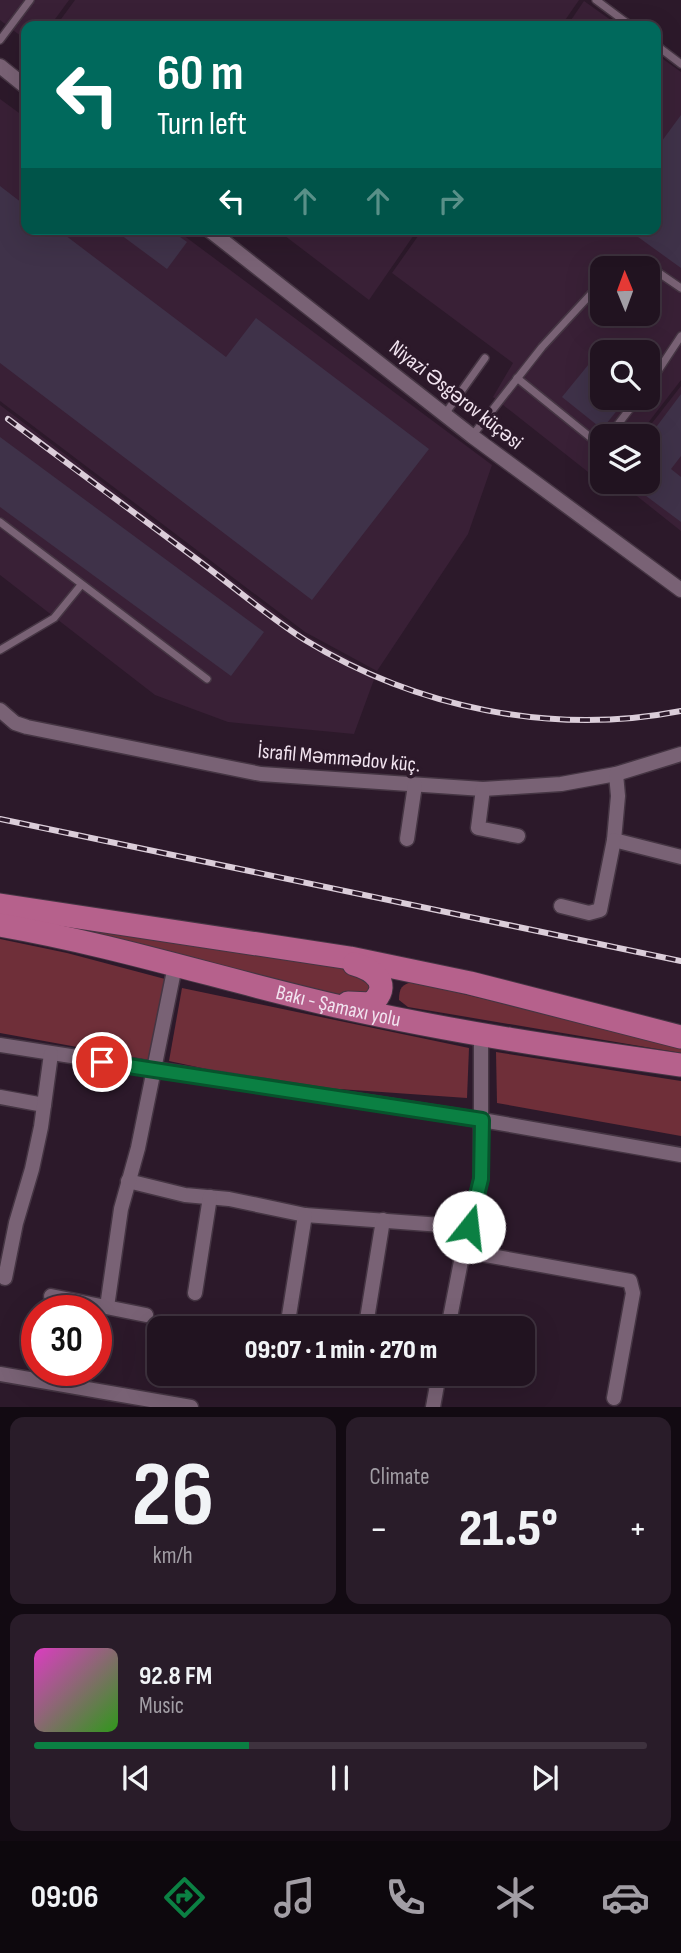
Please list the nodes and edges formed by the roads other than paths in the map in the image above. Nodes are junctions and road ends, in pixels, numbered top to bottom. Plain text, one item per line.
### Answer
1 (30, 0) edge
2 (596, 0) edge
3 (624, 21) edge
4 (0, 40) edge
5 (661, 49) edge
6 (681, 64) edge
7 (0, 66) edge
8 (21, 83) edge
9 (216, 235) edge
10 (660, 274) edge
11 (681, 288) edge
12 (590, 295) edge
13 (681, 336) edge
14 (485, 358) dead end
15 (660, 368) edge
16 (517, 378) junction
17 (629, 410) edge
18 (445, 414) junction
19 (618, 424) edge
20 (472, 436) junction
21 (590, 437) edge
22 (0, 522) edge
23 (81, 586) junction
24 (681, 590) edge
25 (0, 650) edge
26 (207, 680) dead end
27 (0, 710) edge
28 (681, 754) edge
29 (616, 774) junction
30 (415, 785) junction
31 (483, 789) junction
32 (518, 836) dead end
33 (407, 839) dead end
34 (614, 840) junction
35 (681, 857) edge
36 (0, 905) edge
37 (561, 906) dead end
38 (0, 925) edge
39 (296, 949) junction
40 (175, 966) junction
41 (470, 983) junction
42 (282, 993) junction
43 (472, 1032) junction
44 (681, 1037) edge
45 (0, 1045) edge
46 (51, 1054) junction
47 (681, 1065) edge
48 (154, 1070) junction
49 (0, 1097) edge
50 (44, 1105) junction
51 (482, 1120) junction
52 (681, 1155) edge
53 (128, 1181) junction
54 (210, 1197) junction
55 (305, 1215) junction
56 (383, 1220) junction
57 (469, 1227) junction
58 (463, 1251) junction
59 (5, 1278) dead end
60 (195, 1293) dead end
61 (109, 1295) edge
62 (112, 1308) edge
63 (146, 1315) dead end
64 (289, 1316) edge
65 (367, 1316) edge
66 (450, 1316) edge
67 (0, 1374) edge
68 (437, 1386) edge
69 (614, 1398) dead end
70 (191, 1407) edge
71 (433, 1407) edge

1 - 4 lane
2 - 3 lane
5 - 6 lane
7 - 8 street
9 - 18 street, Niyazi Əsgərov küçəsi
10 - 11 lane
12 - 16 lane
13 - 15 lane
14 - 18 lane
16 - 20 lane
16 - 21 lane
17 - 19 lane
18 - 20 street, Niyazi Əsgərov küçəsi
20 - 24 street, Niyazi Əsgərov küçəsi
22 - 23 lane
23 - 25 lane
23 - 26 lane
27 - 30 street, İsrafil Məmmədov küç.
28 - 29 street, İsrafil Məmmədov küç.
29 - 31 street, İsrafil Məmmədov küç.
29 - 34 street
30 - 31 street, İsrafil Məmmədov küç.
30 - 33 street
31 - 32 street
34 - 35 street
34 - 37 street
36 - 39 highway
38 - 40 highway, Bakı - Şamaxı yolu
39 - 41 highway
39 - 42 highway
40 - 42 highway, Bakı - Şamaxı yolu
40 - 48 street
41 - 43 highway
41 - 44 highway
42 - 43 highway, Bakı - Şamaxı yolu
43 - 47 highway, Bakı - Şamaxı yolu
43 - 51 street
45 - 46 street
46 - 48 street
46 - 50 street
48 - 51 street
48 - 53 street
49 - 50 street
50 - 59 street
51 - 52 street
51 - 57 street
53 - 54 street
53 - 61 street
54 - 55 street
54 - 60 street
55 - 56 street
55 - 64 street
56 - 57 street
56 - 65 street
57 - 58 street
58 - 66 street
58 - 69 street
62 - 63 street
67 - 70 street
68 - 71 street

